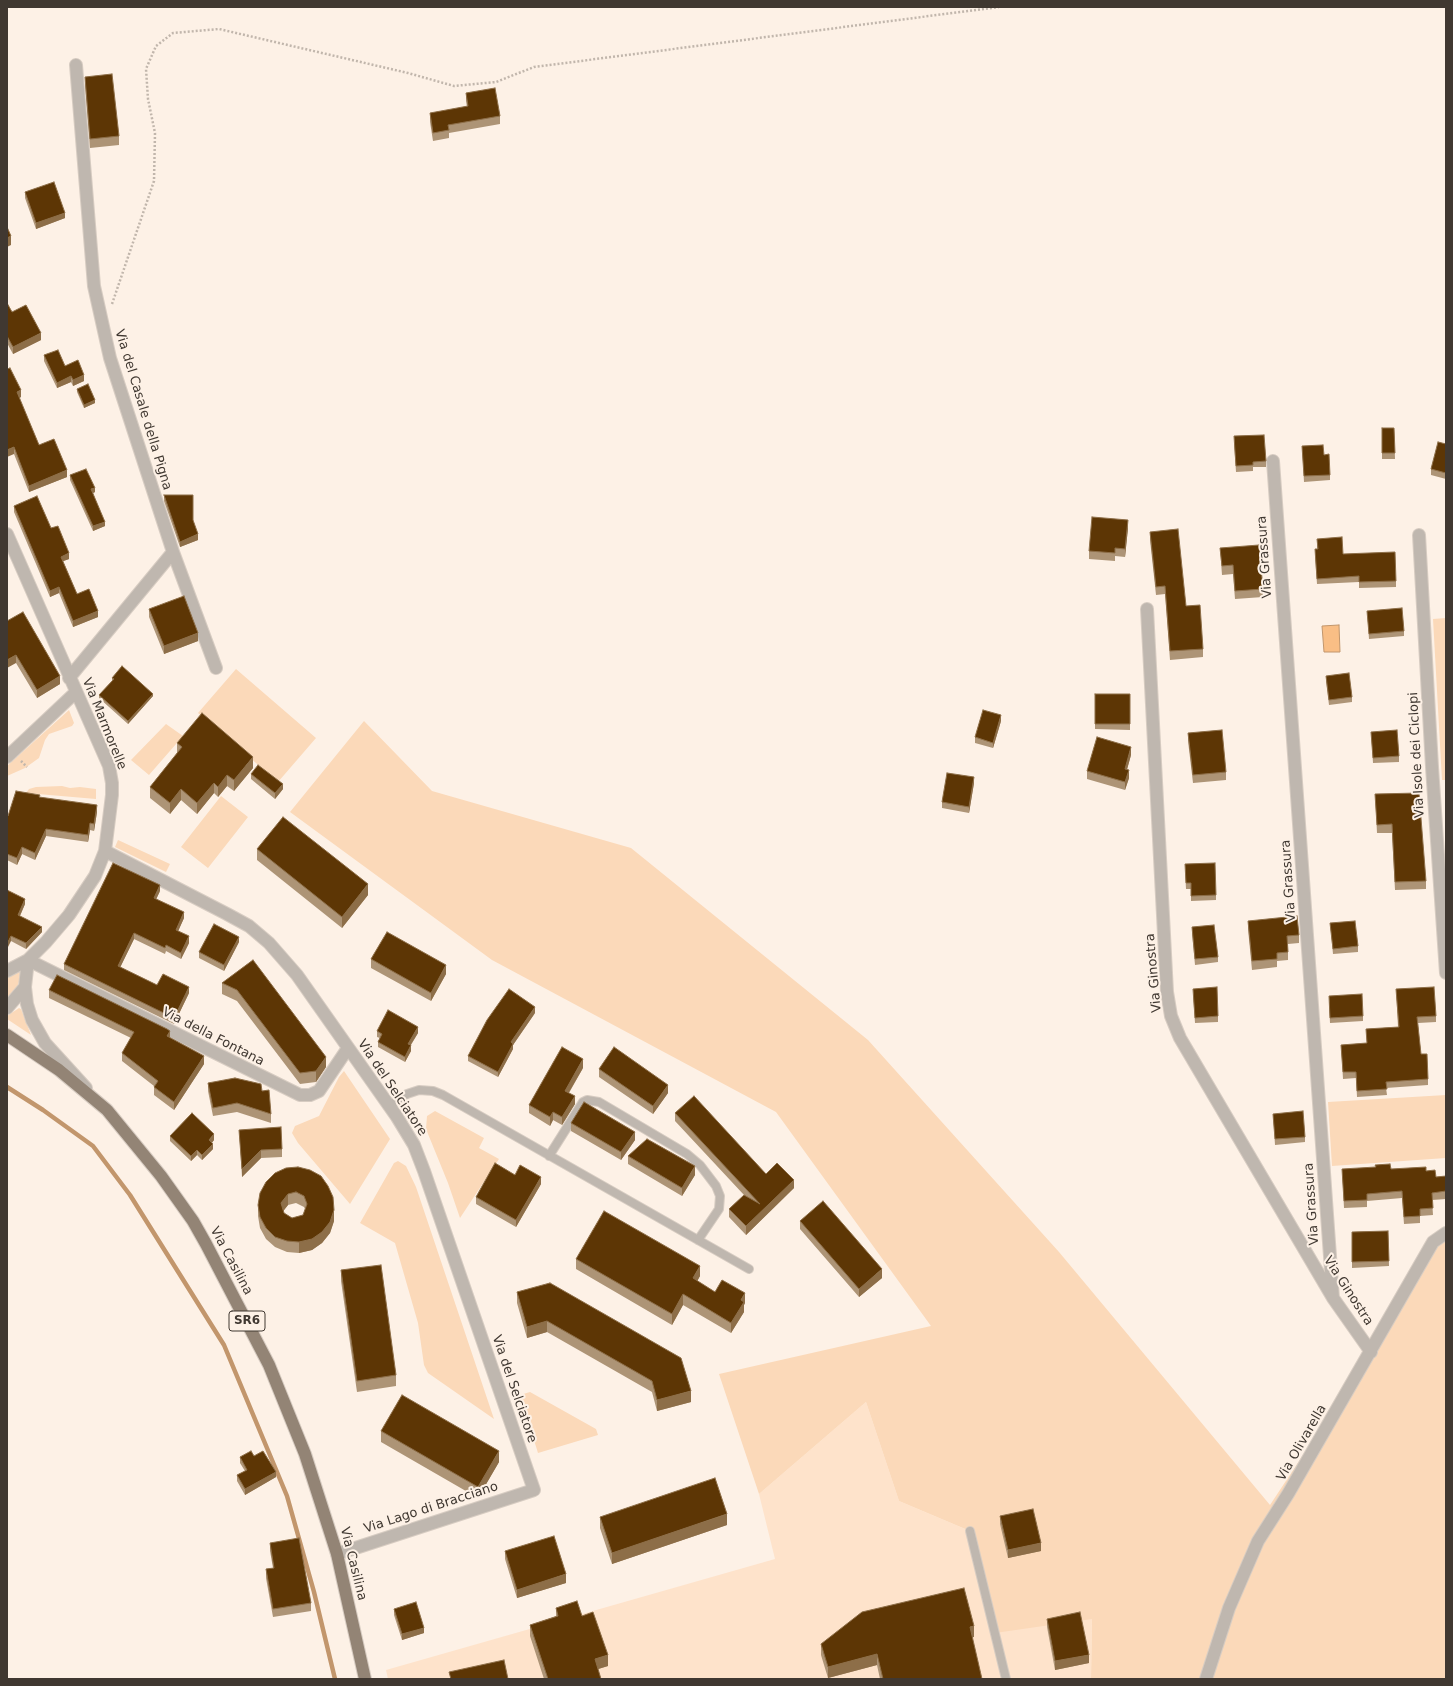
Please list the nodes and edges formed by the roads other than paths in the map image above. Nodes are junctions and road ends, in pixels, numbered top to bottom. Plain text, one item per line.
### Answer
1 (76, 65) dead end
2 (1273, 461) dead end
3 (7, 534) edge
4 (1419, 535) dead end
5 (173, 552) junction
6 (1147, 609) dead end
7 (216, 668) dead end
8 (69, 678) junction
9 (76, 692) junction
10 (7, 757) edge
11 (105, 851) junction
12 (28, 960) junction
13 (7, 971) edge
14 (1446, 973) edge
15 (25, 987) junction
16 (7, 1008) edge
17 (7, 1035) edge
18 (348, 1048) junction
19 (389, 1106) junction
20 (107, 1110) junction
21 (550, 1156) junction
22 (1446, 1233) edge
23 (698, 1240) junction
24 (749, 1269) dead end
25 (1333, 1298) junction
26 (1371, 1352) junction
27 (534, 1490) joint
28 (970, 1531) dead end
29 (337, 1554) junction
30 (365, 1679) edge
31 (1006, 1679) edge
32 (1206, 1679) edge

1 - 5 street, Via del Casale della Pigna
2 - 25 street, Via Grassura
3 - 8 street, Via Marmorelle
4 - 14 street, Via Isole dei Ciclopi
5 - 7 street, Via del Casale della Pigna
5 - 8 street
6 - 25 street, Via Ginostra
8 - 9 street, Via Marmorelle
9 - 10 street
9 - 11 street, Via Marmorelle
11 - 12 street, Via Marmorelle
11 - 18 street, Via del Selciatore
12 - 13 street, Via Marmorelle
12 - 15 street
12 - 18 street, Via della Fontana
15 - 16 street
15 - 20 street
17 - 20 main road, Via Casilina / SR6
18 - 19 street, Via del Selciatore
19 - 21 lane
19 - 27 street, Via del Selciatore
20 - 29 main road, Via Casilina / SR6
21 - 23 lane
21 - 23 lane
22 - 26 street, Via Olivarella
23 - 24 lane
25 - 26 street, Via Ginostra
26 - 32 street, Via Olivarella
27 - 29 street, Via Lago di Bracciano
28 - 31 lane
29 - 30 main road, Via Casilina / SR6

